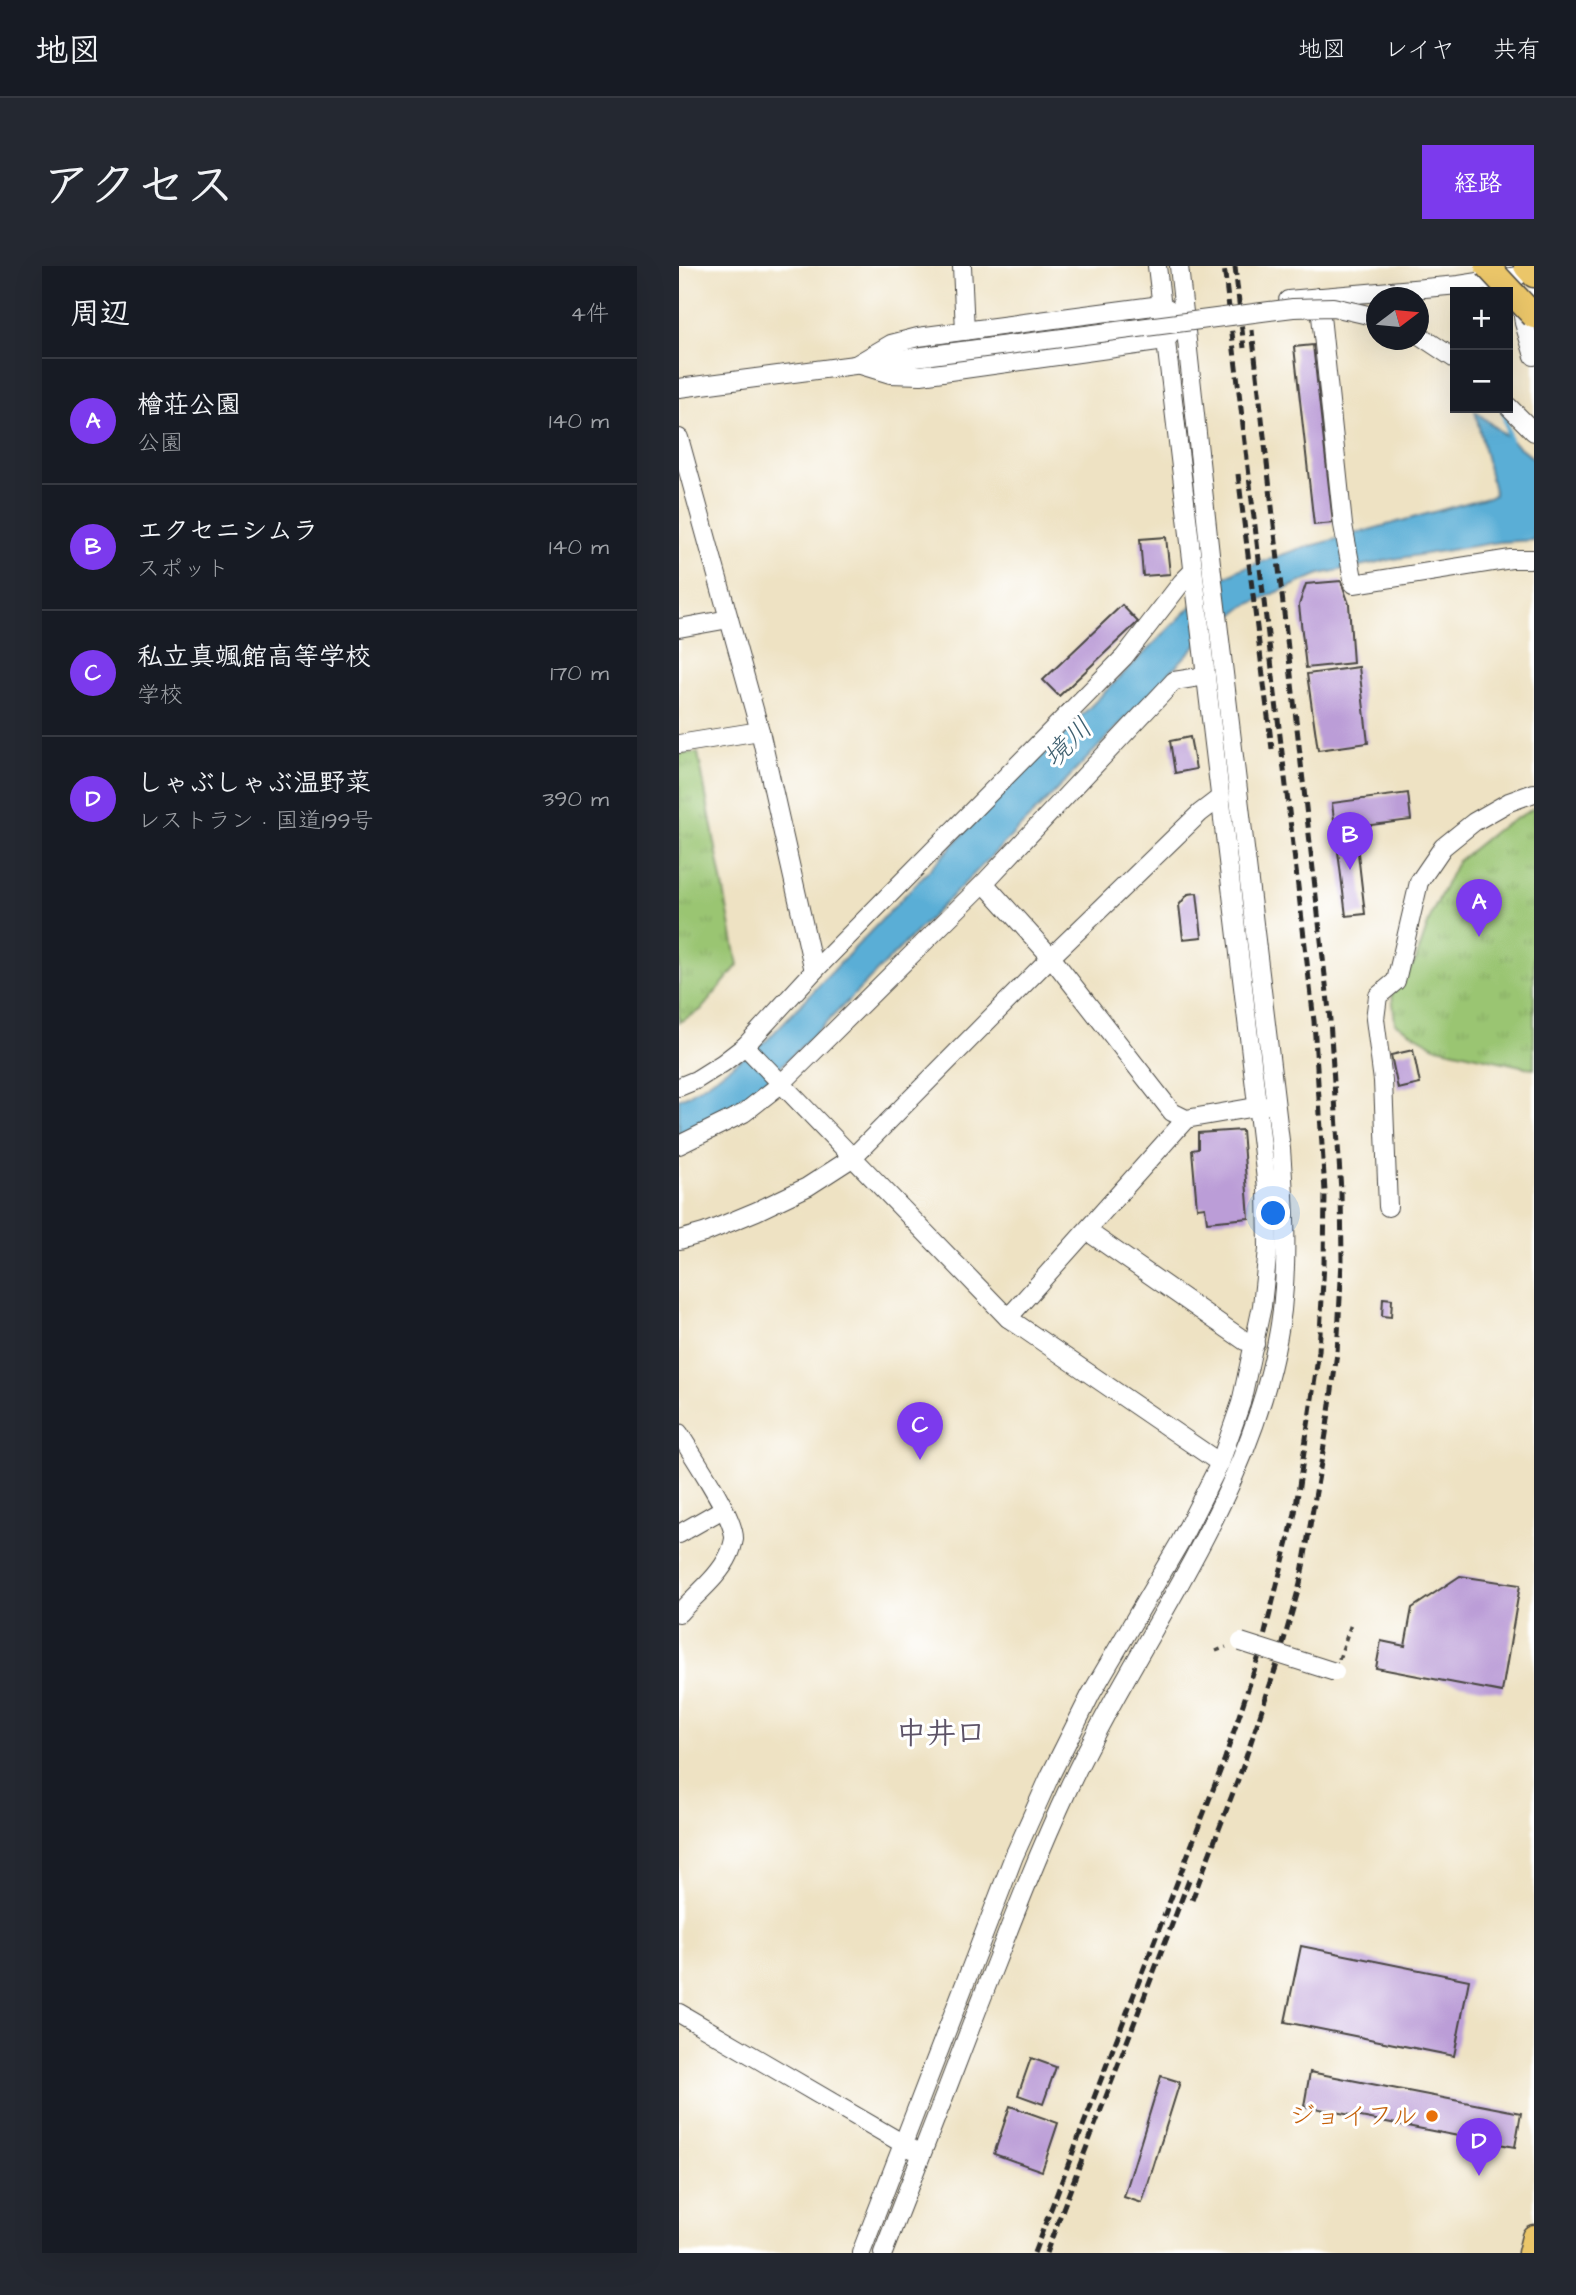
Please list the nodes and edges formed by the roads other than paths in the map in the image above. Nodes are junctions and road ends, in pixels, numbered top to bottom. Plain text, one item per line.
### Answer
1 (962, 266) edge
2 (1157, 266) edge
3 (1179, 266) edge
4 (1487, 266) edge
5 (1523, 271) edge
6 (1319, 296) junction
7 (1288, 300) dead end
8 (1161, 305) junction
9 (1366, 314) edge
10 (1534, 316) edge
11 (1185, 318) junction
12 (965, 331) junction
13 (1165, 341) junction
14 (1429, 342) edge
15 (1450, 356) edge
16 (1534, 356) edge
17 (857, 364) junction
18 (679, 388) edge
19 (1513, 411) edge
20 (1534, 432) edge
21 (679, 438) edge
22 (1534, 559) edge
23 (1193, 571) junction
24 (729, 619) junction
25 (679, 628) edge
26 (1206, 676) junction
27 (760, 731) junction
28 (679, 744) edge
29 (1534, 793) edge
30 (1221, 797) junction
31 (984, 883) junction
32 (1051, 957) junction
33 (814, 971) junction
34 (746, 1047) junction
35 (778, 1082) junction
36 (679, 1087) edge
37 (1266, 1105) junction
38 (1186, 1119) junction
39 (679, 1145) edge
40 (852, 1158) junction
41 (1388, 1207) dead end
42 (1087, 1231) junction
43 (679, 1240) edge
44 (1008, 1318) junction
45 (1255, 1345) junction
46 (679, 1433) edge
47 (1220, 1463) junction
48 (723, 1508) junction
49 (679, 1534) edge
50 (679, 1613) edge
51 (1241, 1642) dead end
52 (1335, 1672) road end
53 (679, 2013) edge
54 (904, 2144) junction
55 (922, 2155) junction
56 (1534, 2236) edge
57 (861, 2253) edge
58 (883, 2253) edge
59 (1530, 2253) edge

1 - 12 street
2 - 8 street
3 - 11 street
4 - 10 highway, bridge
5 - 6 street
5 - 16 street
6 - 7 street
6 - 22 street
8 - 11 street
8 - 12 street
8 - 13 street
9 - 17 street, bridge
11 - 13 street
11 - 37 street
12 - 17 street
13 - 17 street
13 - 23 street
14 - 15 street
17 - 18 street
19 - 20 street
21 - 24 street
23 - 26 street
23 - 33 street
24 - 25 street
24 - 27 street
26 - 30 street
26 - 31 street
27 - 28 street
27 - 33 street
29 - 41 street
30 - 32 street
30 - 37 street
31 - 32 street
31 - 35 street
32 - 38 street
32 - 40 street
33 - 34 street
34 - 35 street
34 - 36 street
35 - 39 street
35 - 40 street
37 - 38 street
37 - 45 street
37 - 55 street
38 - 42 street
40 - 43 street
40 - 44 street
42 - 44 street
42 - 45 street
44 - 47 street
45 - 47 street
46 - 48 street
47 - 54 street
48 - 49 street
48 - 50 street
51 - 52 street, bridge
53 - 54 street
54 - 55 street
54 - 57 street
55 - 58 street
56 - 59 highway

